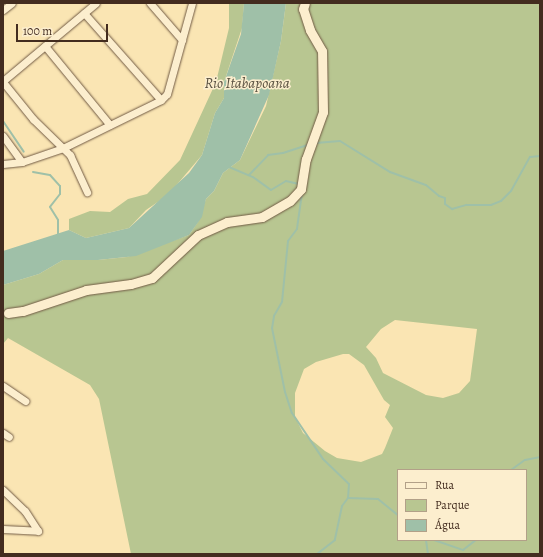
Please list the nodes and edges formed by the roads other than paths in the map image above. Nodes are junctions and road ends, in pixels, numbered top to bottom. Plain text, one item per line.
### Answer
1 (12, 3) edge
2 (96, 3) edge
3 (150, 3) edge
4 (192, 3) edge
5 (305, 3) edge
6 (3, 10) edge
7 (84, 13) junction
8 (182, 40) junction
9 (45, 46) junction
10 (3, 82) edge
11 (161, 100) junction
12 (110, 125) junction
13 (3, 136) edge
14 (63, 148) junction
15 (22, 162) junction
16 (3, 164) edge
17 (87, 192) dead end
18 (6, 314) edge
19 (3, 386) edge
20 (25, 401) dead end
21 (3, 490) edge
22 (3, 529) edge

1 - 6 street
2 - 7 street
3 - 8 street
4 - 8 street
5 - 18 street
7 - 9 street
7 - 11 street
8 - 11 street
9 - 10 street
9 - 12 street
10 - 14 street
11 - 12 street
12 - 14 street
13 - 15 street
14 - 15 street
14 - 17 street
15 - 16 street
19 - 20 street
21 - 22 street

